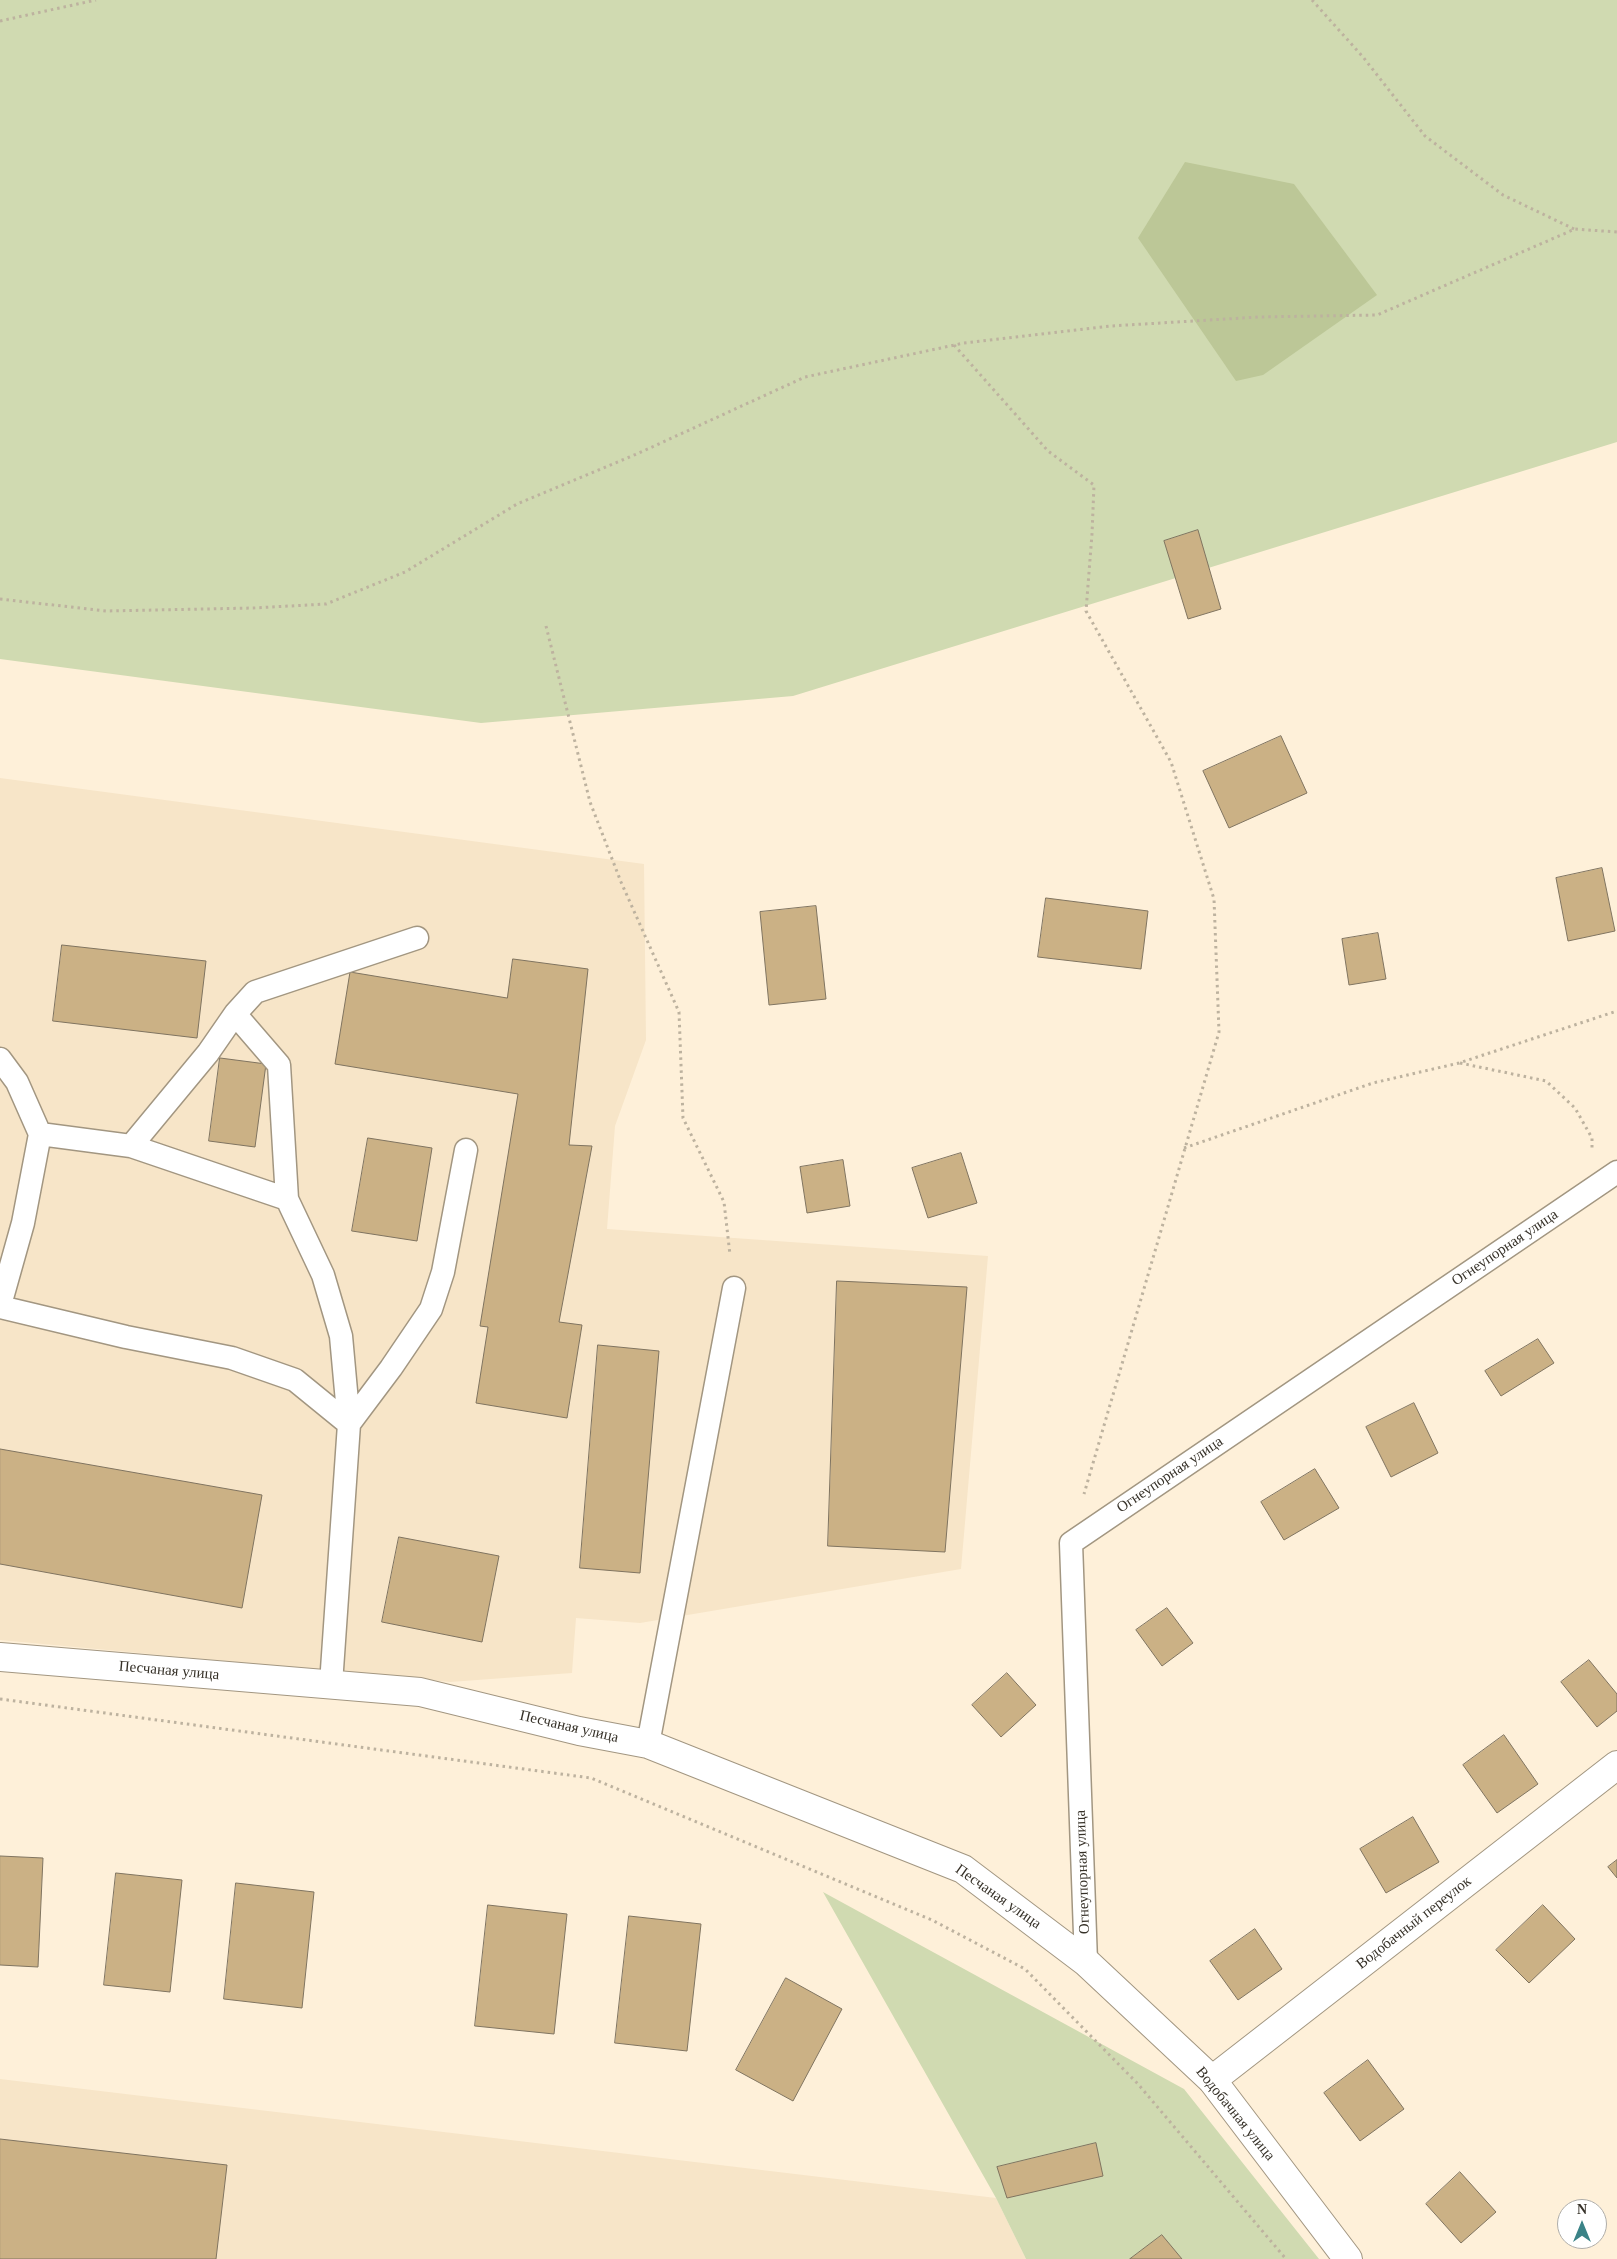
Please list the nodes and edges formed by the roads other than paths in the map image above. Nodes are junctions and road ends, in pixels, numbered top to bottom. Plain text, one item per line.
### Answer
1 (417, 938) dead end
2 (235, 1014) junction
3 (0, 1059) edge
4 (40, 1134) junction
5 (132, 1146) junction
6 (466, 1150) dead end
7 (1617, 1172) edge
8 (287, 1199) junction
9 (734, 1288) road end
10 (0, 1306) edge
11 (349, 1424) junction
12 (0, 1657) edge
13 (331, 1684) junction
14 (648, 1744) junction
15 (1617, 1765) edge
16 (1086, 1962) junction
17 (1212, 2080) junction
18 (1348, 2259) edge

1 - 2 lane
2 - 5 lane
2 - 8 lane
3 - 4 lane
4 - 5 lane
4 - 10 lane
5 - 8 lane
6 - 11 lane
7 - 16 lane, Огнеупорная улица
8 - 11 lane
9 - 14 lane
10 - 11 lane
11 - 13 lane
12 - 13 street, Песчаная улица
13 - 14 street, Песчаная улица
14 - 16 street, Песчаная улица
15 - 17 street, Водобачный переулок
16 - 17 street, Водобачная улица
17 - 18 street, Водобачная улица

